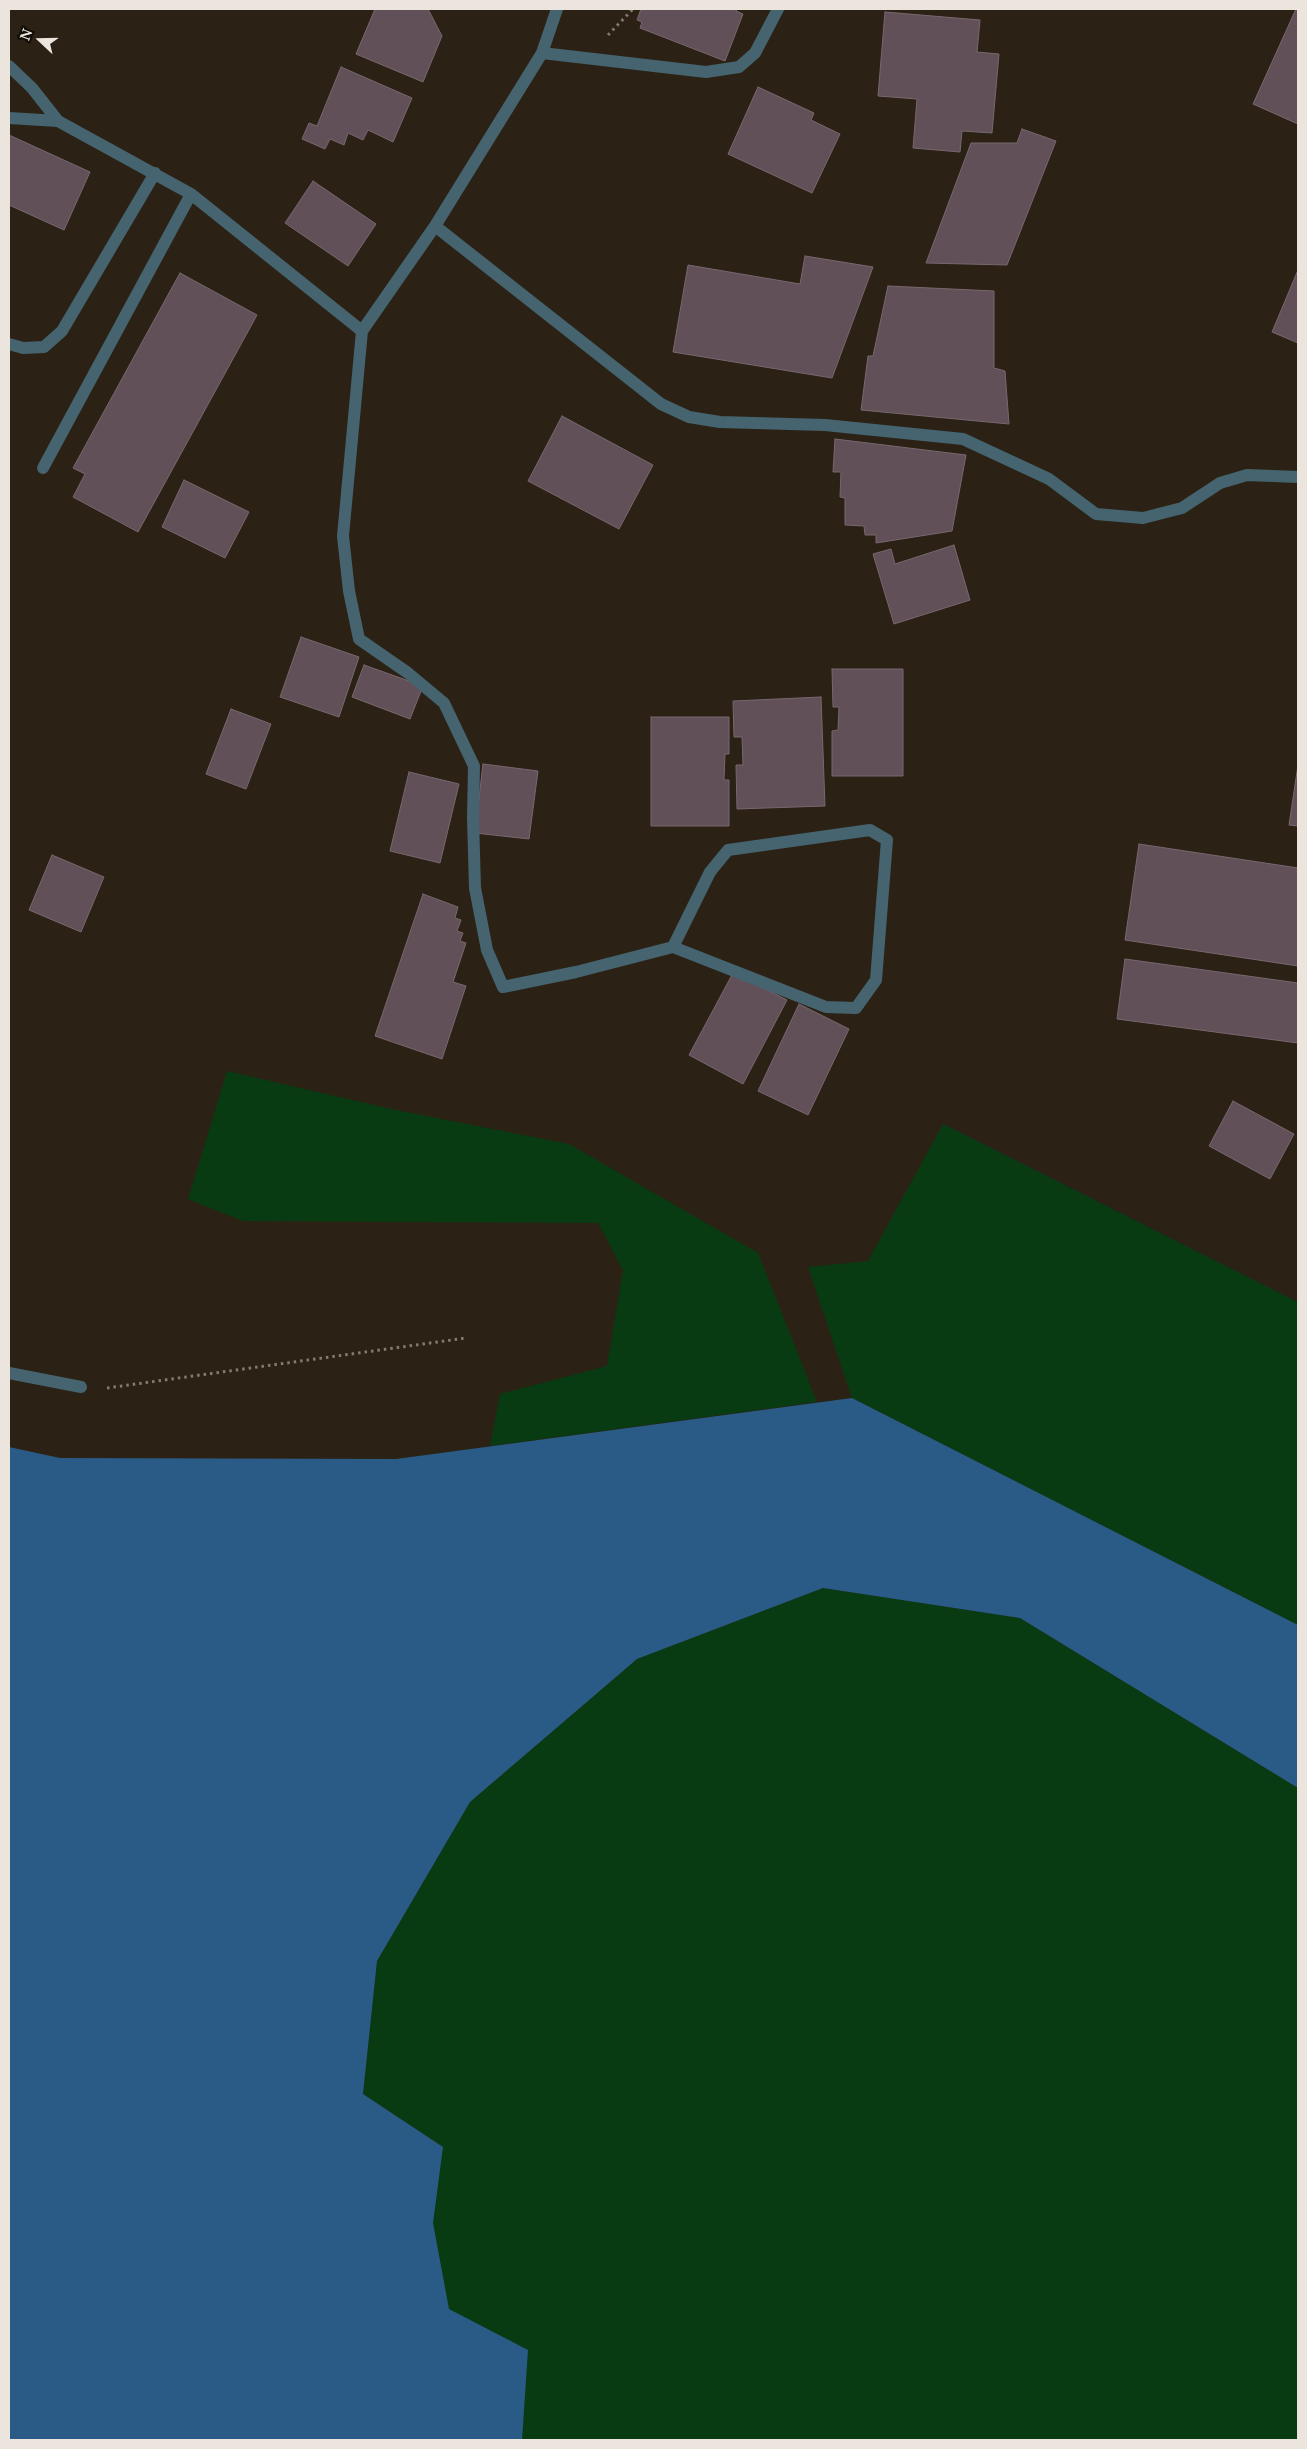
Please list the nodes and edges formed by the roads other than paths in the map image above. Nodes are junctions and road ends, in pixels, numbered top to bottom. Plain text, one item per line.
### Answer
1 (557, 9) edge
2 (778, 9) edge
3 (542, 53) junction
4 (9, 66) edge
5 (9, 118) edge
6 (58, 121) junction
7 (155, 173) junction
8 (191, 194) junction
9 (435, 226) junction
10 (362, 331) junction
11 (9, 344) edge
12 (42, 468) dead end
13 (1298, 477) edge
14 (673, 947) junction
15 (9, 1373) edge
16 (81, 1387) road end

1 - 3 street
2 - 3 street
3 - 9 street
4 - 6 street
5 - 6 street
6 - 7 street
7 - 8 street
7 - 11 street
8 - 10 street
8 - 12 street
9 - 10 street
9 - 13 street
10 - 14 street
14 - 14 street
15 - 16 street

